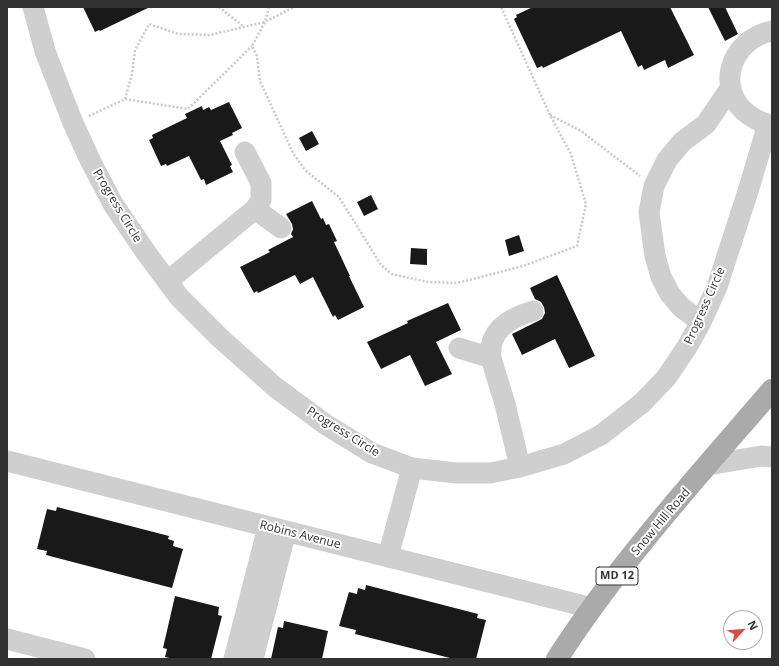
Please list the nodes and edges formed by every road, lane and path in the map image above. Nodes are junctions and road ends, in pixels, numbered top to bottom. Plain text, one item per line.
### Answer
1 (34, 7) edge
2 (219, 7) edge
3 (269, 7) edge
4 (294, 7) edge
5 (501, 7) edge
6 (265, 22) junction
7 (244, 26) junction
8 (772, 31) edge
9 (252, 46) junction
10 (731, 87) junction
11 (125, 99) junction
12 (550, 115) junction
13 (73, 123) junction
14 (770, 125) edge
15 (245, 152) dead end
16 (654, 186) junction
17 (255, 209) junction
18 (281, 228) dead end
19 (168, 281) junction
20 (533, 311) dead end
21 (701, 322) junction
22 (459, 348) dead end
23 (491, 358) junction
24 (772, 390) edge
25 (772, 457) edge
26 (7, 461) edge
27 (708, 465) junction
28 (520, 467) junction
29 (412, 468) junction
30 (277, 529) junction
31 (388, 557) junction
32 (592, 608) junction
33 (7, 640) edge
34 (78, 658) edge
35 (234, 659) edge
36 (253, 659) edge
37 (557, 659) edge

1 - 13 street, Progress Circle
2 - 7 path
3 - 6 path
4 - 6 path
5 - 12 path
6 - 7 path
6 - 9 path
7 - 11 path
8 - 10 street, Progress Circle
9 - 11 path
9 - 12 path
10 - 14 street, Progress Circle
10 - 16 street
11 - 13 path
12 - 16 path
13 - 19 street, Progress Circle
14 - 21 street, Progress Circle
15 - 17 street
16 - 21 street
17 - 18 street
17 - 19 street
19 - 29 street, Progress Circle
20 - 23 street
21 - 28 street, Progress Circle
22 - 23 street
23 - 28 street
24 - 27 main road, Snow Hill Road / MD 12
25 - 27 street
26 - 30 street, Robins Avenue
27 - 32 main road, Snow Hill Road / MD 12
28 - 29 street, Progress Circle
29 - 31 street
30 - 31 street, Robins Avenue
30 - 35 street
30 - 36 street
31 - 32 street, Robins Avenue
32 - 37 main road, Snow Hill Road / MD 12
33 - 34 street

